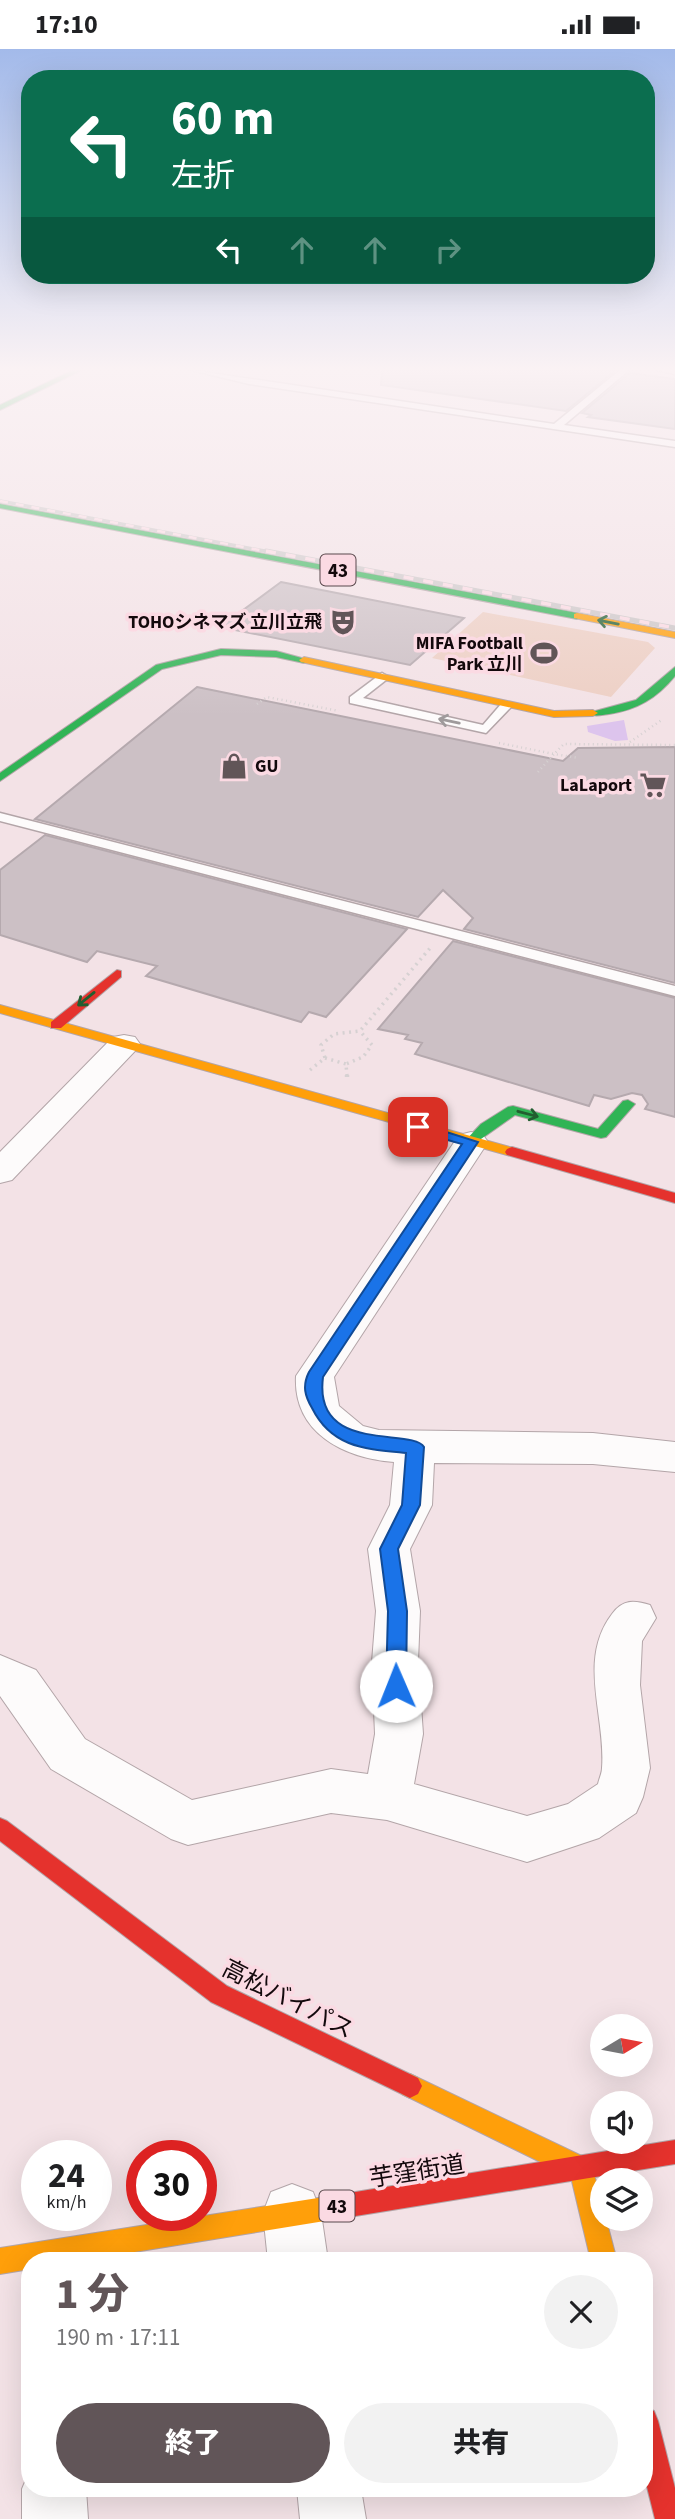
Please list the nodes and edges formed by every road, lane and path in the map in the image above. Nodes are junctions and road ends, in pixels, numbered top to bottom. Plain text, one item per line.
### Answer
1 (0, 495) edge
2 (0, 506) edge
3 (675, 620) edge
4 (675, 635) edge
5 (675, 670) edge
6 (382, 677) junction
7 (506, 706) junction
8 (668, 714) dead end
9 (626, 744) dead end
10 (579, 758) dead end
11 (538, 772) dead end
12 (0, 778) edge
13 (0, 817) edge
14 (438, 939) dead end
15 (117, 974) dead end
16 (675, 991) edge
17 (0, 1009) edge
18 (56, 1025) junction
19 (360, 1031) junction
20 (124, 1044) junction
21 (325, 1058) junction
22 (346, 1064) junction
23 (301, 1077) dead end
24 (347, 1089) dead end
25 (628, 1104) dead end
26 (471, 1142) junction
27 (0, 1172) edge
28 (675, 1198) edge
29 (415, 1447) junction
30 (675, 1457) edge
31 (634, 1618) dead end
32 (0, 1674) edge
33 (387, 1798) junction
34 (0, 1828) edge
35 (675, 2153) edge
36 (581, 2169) junction
37 (295, 2237) edge
38 (106, 2252) edge
39 (602, 2252) edge
40 (653, 2456) edge
41 (54, 2497) edge
42 (330, 2497) edge
43 (55, 2519) edge
44 (333, 2519) edge
45 (669, 2519) edge

1 - 3 main road, 43
4 -> 2 main road, 43
5 - 7 main road
6 - 7 main road
7 -> 6 lane
6 - 12 main road
8 - 9 path
10 - 11 path
13 - 16 lane
14 - 19 path
15 -> 18 main road
17 - 18 main road
18 - 20 main road
19 - 21 path
19 - 22 path
20 - 26 main road
20 - 27 street
21 - 22 path
21 - 23 path
22 - 24 path
26 -> 25 main road
26 - 28 main road
26 - 29 street
29 - 30 street
29 - 33 street
31 - 33 street
32 - 33 street
34 - 36 main road, 高松バイパス
35 - 36 main road, 芋窪街道 / 43
36 - 37 main road, 芋窪街道 / 43
36 - 39 main road
37 - 38 main road, 芋窪街道 / 43
40 - 45 main road
41 - 43 street
42 - 44 street

